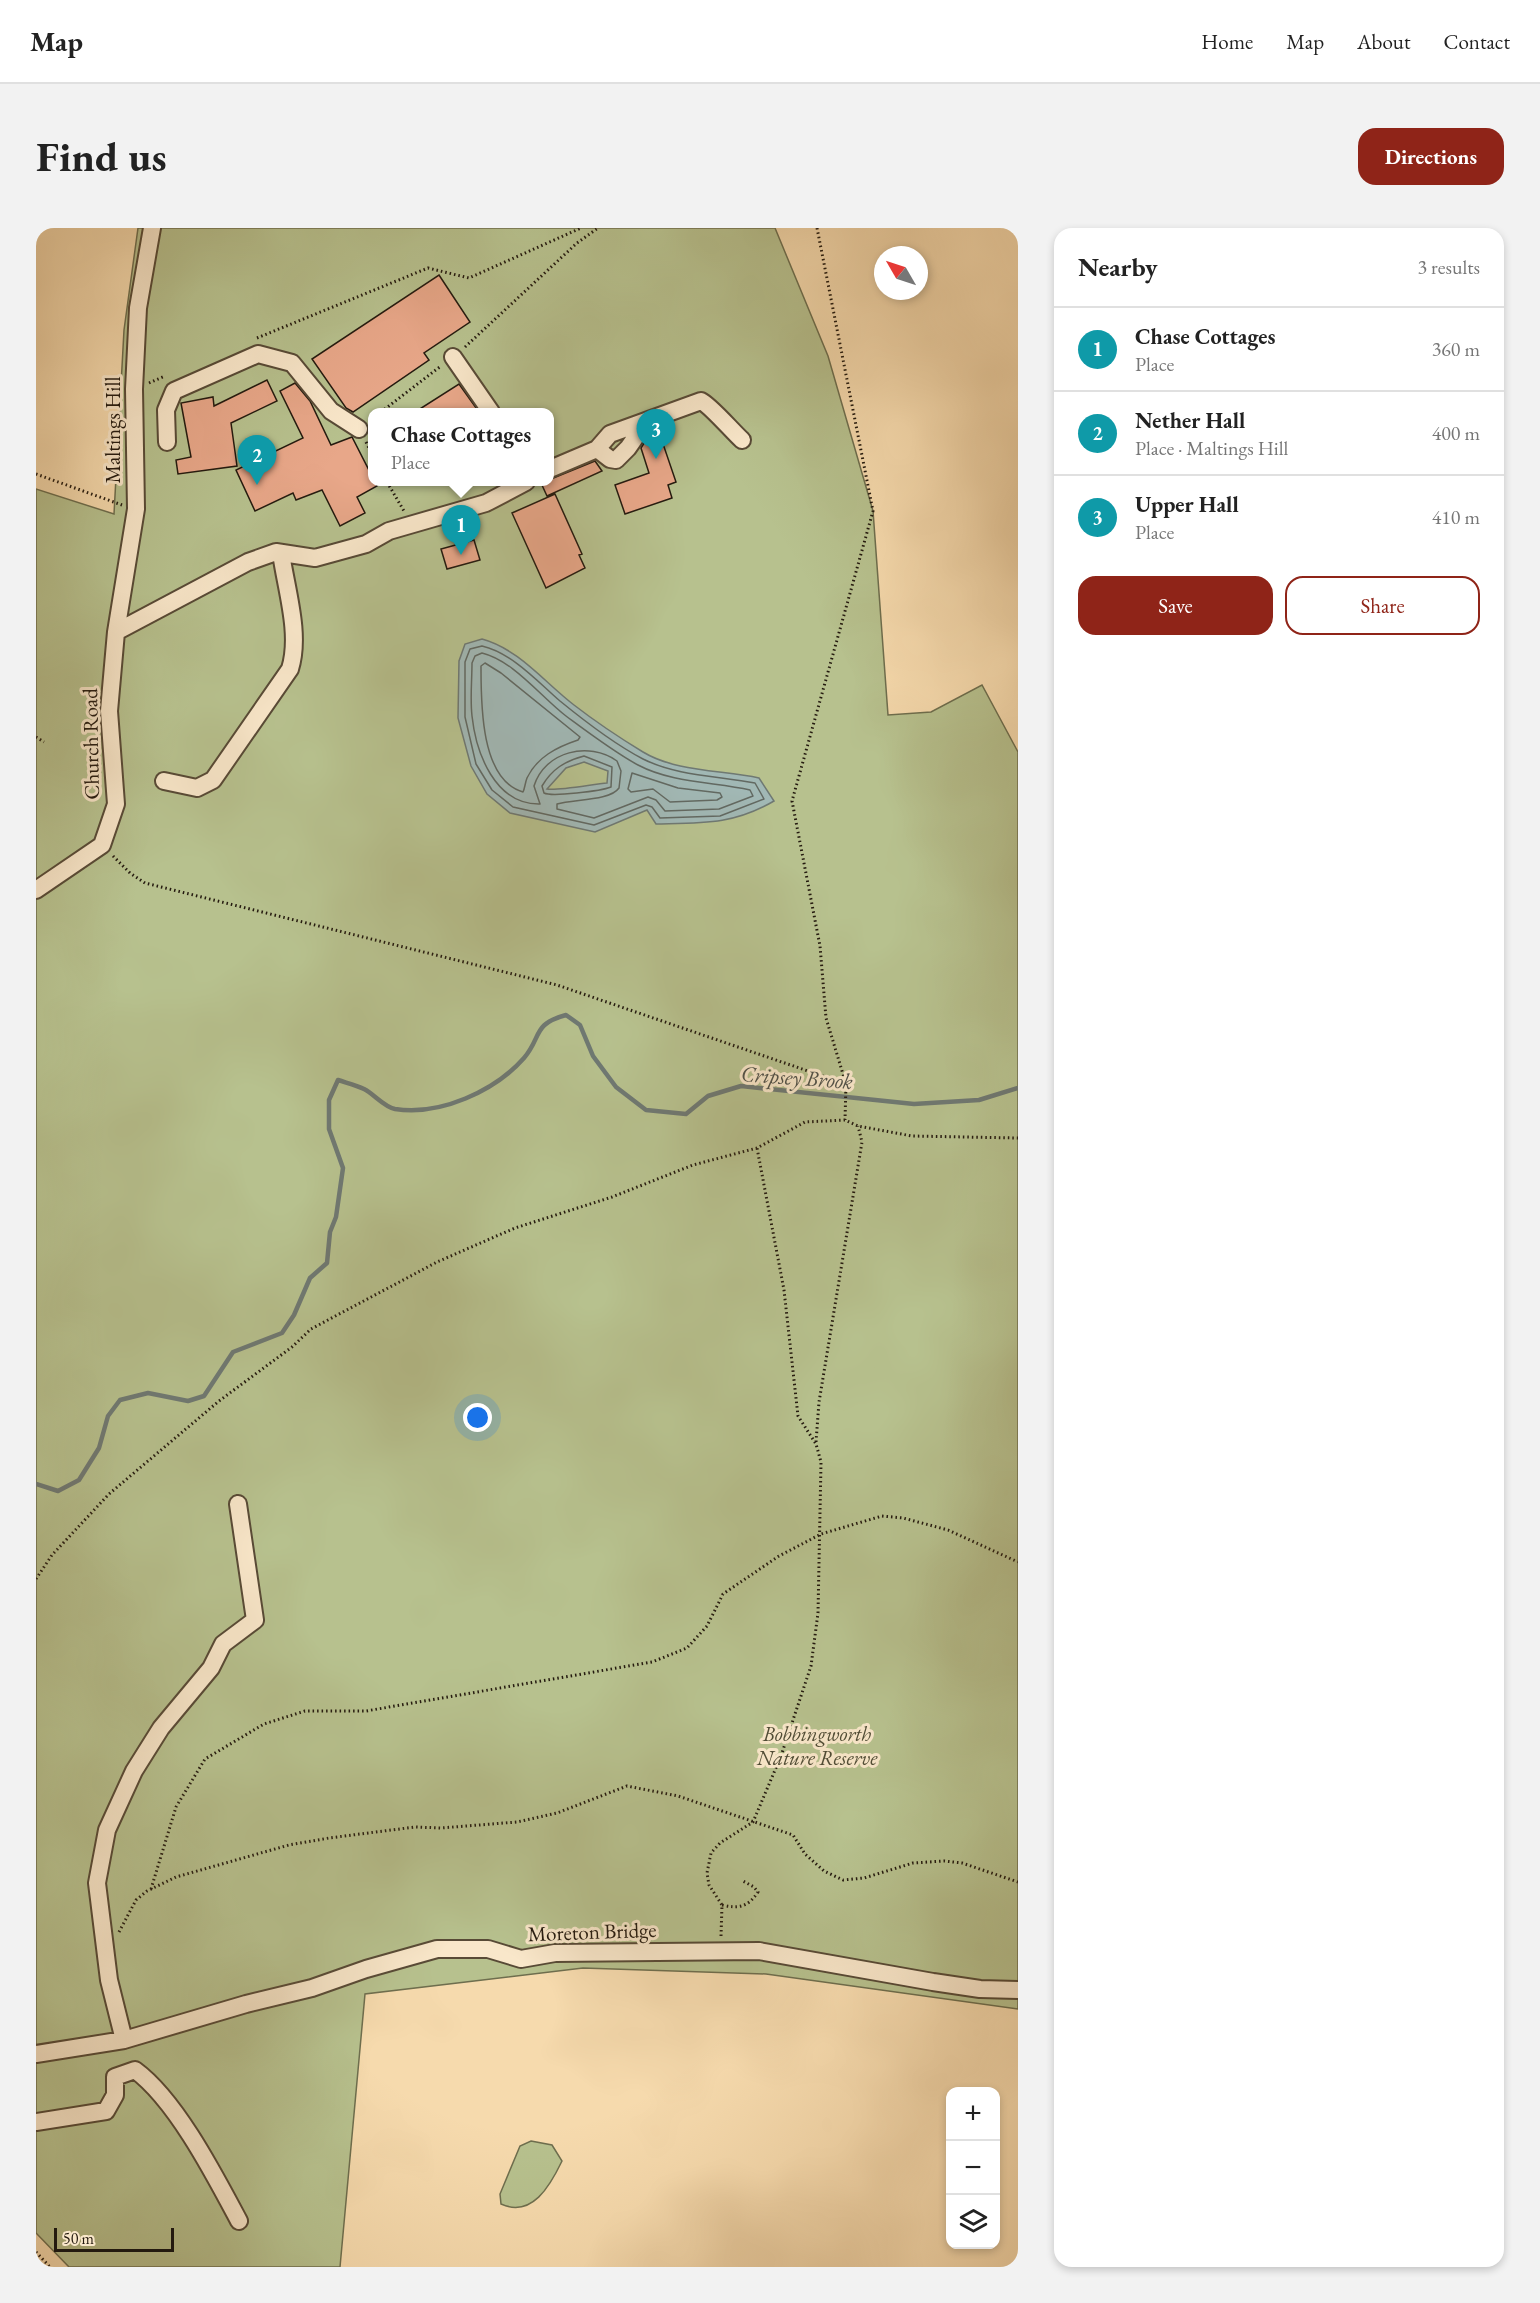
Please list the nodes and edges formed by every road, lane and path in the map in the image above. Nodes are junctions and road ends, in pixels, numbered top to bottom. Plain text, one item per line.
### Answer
1 (152, 228) edge
2 (581, 228) edge
3 (598, 228) edge
4 (817, 228) edge
5 (250, 341) dead end
6 (453, 357) junction
7 (173, 373) dead end
8 (134, 389) junction
9 (386, 408) edge
10 (488, 408) edge
11 (646, 422) junction
12 (359, 429) dead end
13 (742, 440) dead end
14 (167, 442) dead end
15 (597, 449) junction
16 (554, 467) edge
17 (36, 474) edge
18 (389, 486) edge
19 (518, 486) edge
20 (136, 509) junction
21 (411, 524) junction
22 (281, 553) junction
23 (116, 632) junction
24 (36, 737) edge
25 (44, 741) dead end
26 (164, 781) dead end
27 (102, 845) junction
28 (36, 890) edge
29 (846, 1084) junction
30 (845, 1120) junction
31 (858, 1126) junction
32 (1018, 1138) edge
33 (757, 1148) junction
34 (816, 1444) junction
35 (238, 1504) dead end
36 (821, 1534) junction
37 (1018, 1562) edge
38 (36, 1579) edge
39 (753, 1822) junction
40 (742, 1881) dead end
41 (1018, 1882) edge
42 (151, 1889) junction
43 (722, 1905) junction
44 (720, 1953) junction
45 (106, 1955) junction
46 (1018, 1990) edge
47 (124, 2040) junction
48 (36, 2054) edge
49 (36, 2122) edge
50 (239, 2221) dead end
51 (36, 2252) edge
52 (50, 2267) edge

1 - 8 street, Maltings Hill
2 - 5 path
3 - 6 path
4 - 29 path
6 - 9 path
6 - 10 street
7 - 8 path
8 - 20 street, Maltings Hill
11 - 13 street
11 - 15 street
11 - 15 street
12 - 14 street
15 - 16 street
17 - 20 path
18 - 21 path
19 - 21 street
20 - 23 street, Maltings Hill
21 - 22 street
22 - 23 street
22 - 26 street
23 - 27 street, Church Road
24 - 25 path
27 - 28 street
27 - 29 path
29 - 30 path
30 - 31 path
30 - 33 path
31 - 32 path
31 - 34 path
33 - 34 path
33 - 38 path
34 - 36 path
35 - 45 street
36 - 37 path
36 - 39 path
36 - 42 path
39 - 41 path
39 - 42 path
39 - 43 path
40 - 43 path
42 - 45 path
43 - 44 path
44 - 46 street, Moreton Bridge
44 - 47 street, Moreton Bridge
45 - 47 street
47 - 48 street, Moreton Bridge
49 - 50 street
51 - 52 path

